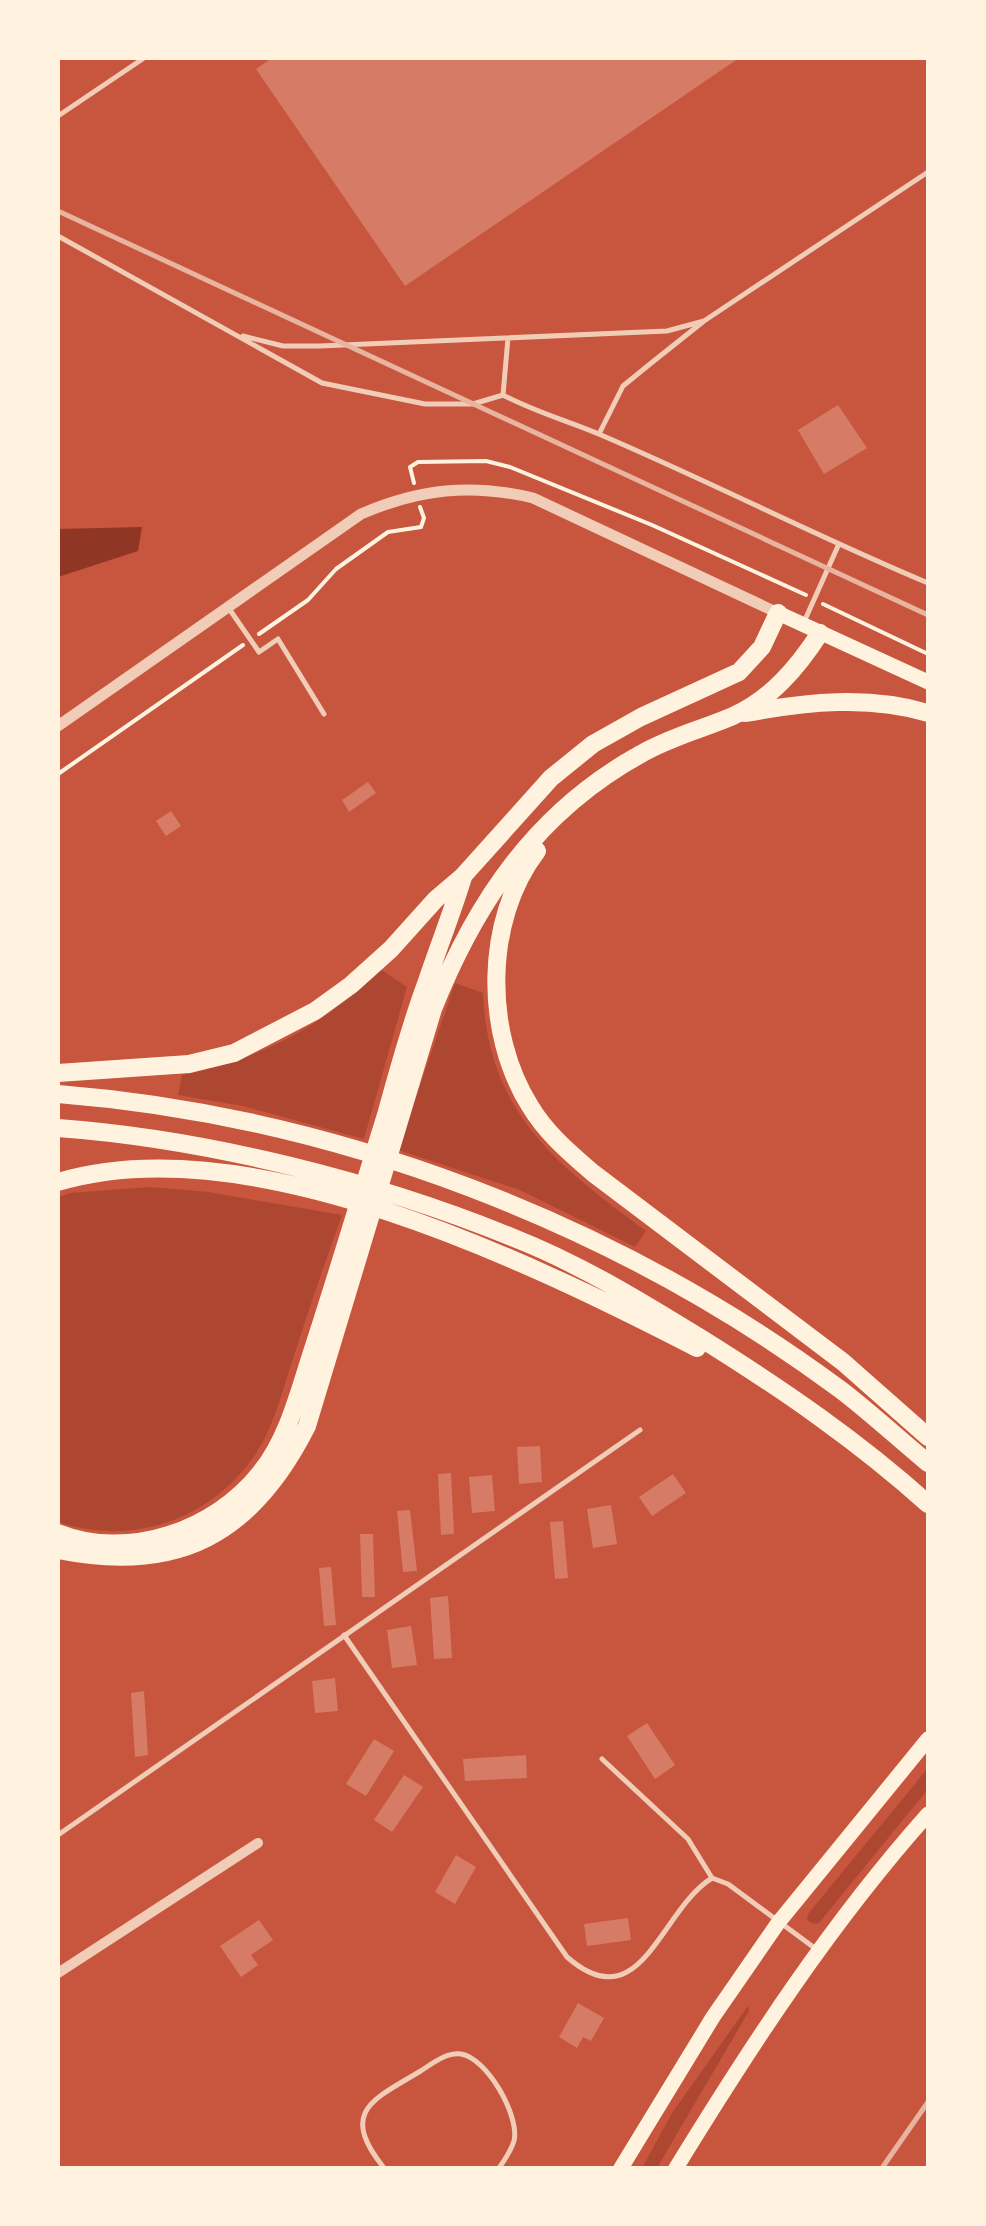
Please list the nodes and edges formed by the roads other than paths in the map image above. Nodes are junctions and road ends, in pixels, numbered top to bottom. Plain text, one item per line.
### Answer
1 (144, 58) edge
2 (58, 116) edge
3 (928, 172) edge
4 (58, 236) edge
5 (704, 321) junction
6 (236, 334) junction
7 (508, 338) junction
8 (502, 395) junction
9 (599, 434) junction
10 (838, 546) junction
11 (928, 583) edge
12 (229, 608) junction
13 (778, 613) junction
14 (812, 629) junction
15 (928, 682) edge
16 (928, 713) edge
17 (324, 714) dead end
18 (736, 715) junction
19 (58, 726) edge
20 (582, 791) junction
21 (463, 876) junction
22 (58, 1073) edge
23 (58, 1094) edge
24 (395, 1113) junction
25 (58, 1128) edge
26 (58, 1182) edge
27 (353, 1250) junction
28 (780, 1387) junction
29 (640, 1430) dead end
30 (928, 1437) edge
31 (928, 1462) edge
32 (928, 1504) edge
33 (58, 1533) edge
34 (58, 1550) edge
35 (344, 1635) junction
36 (928, 1739) edge
37 (602, 1760) dead end
38 (928, 1814) edge
39 (58, 1835) edge
40 (258, 1843) dead end
41 (712, 1878) junction
42 (778, 1923) junction
43 (818, 1950) junction
44 (58, 1974) edge
45 (384, 2168) edge
46 (498, 2168) edge
47 (621, 2168) edge
48 (676, 2168) edge

1 - 2 lane
3 - 5 lane
4 - 6 lane
5 - 7 lane
5 - 9 lane
6 - 7 lane
6 - 8 lane
7 - 8 lane
8 - 9 lane
9 - 10 lane
10 - 11 lane
10 - 14 lane
12 - 13 street
12 - 17 lane
12 - 19 street
13 - 14 main road
13 - 21 highway
14 - 15 main road
14 - 18 highway
16 - 18 highway
18 - 20 highway
20 - 24 highway
20 - 30 highway
21 - 22 highway
21 - 24 highway
23 - 31 highway
24 - 27 highway
25 - 28 highway
26 - 28 highway
27 - 33 highway
27 - 34 highway
28 - 32 highway
29 - 35 lane
35 - 39 lane
35 - 41 lane
36 - 42 main road
37 - 41 lane
38 - 43 main road
40 - 44 street
41 - 42 lane
42 - 43 lane
42 - 47 main road
43 - 48 main road
45 - 46 lane

